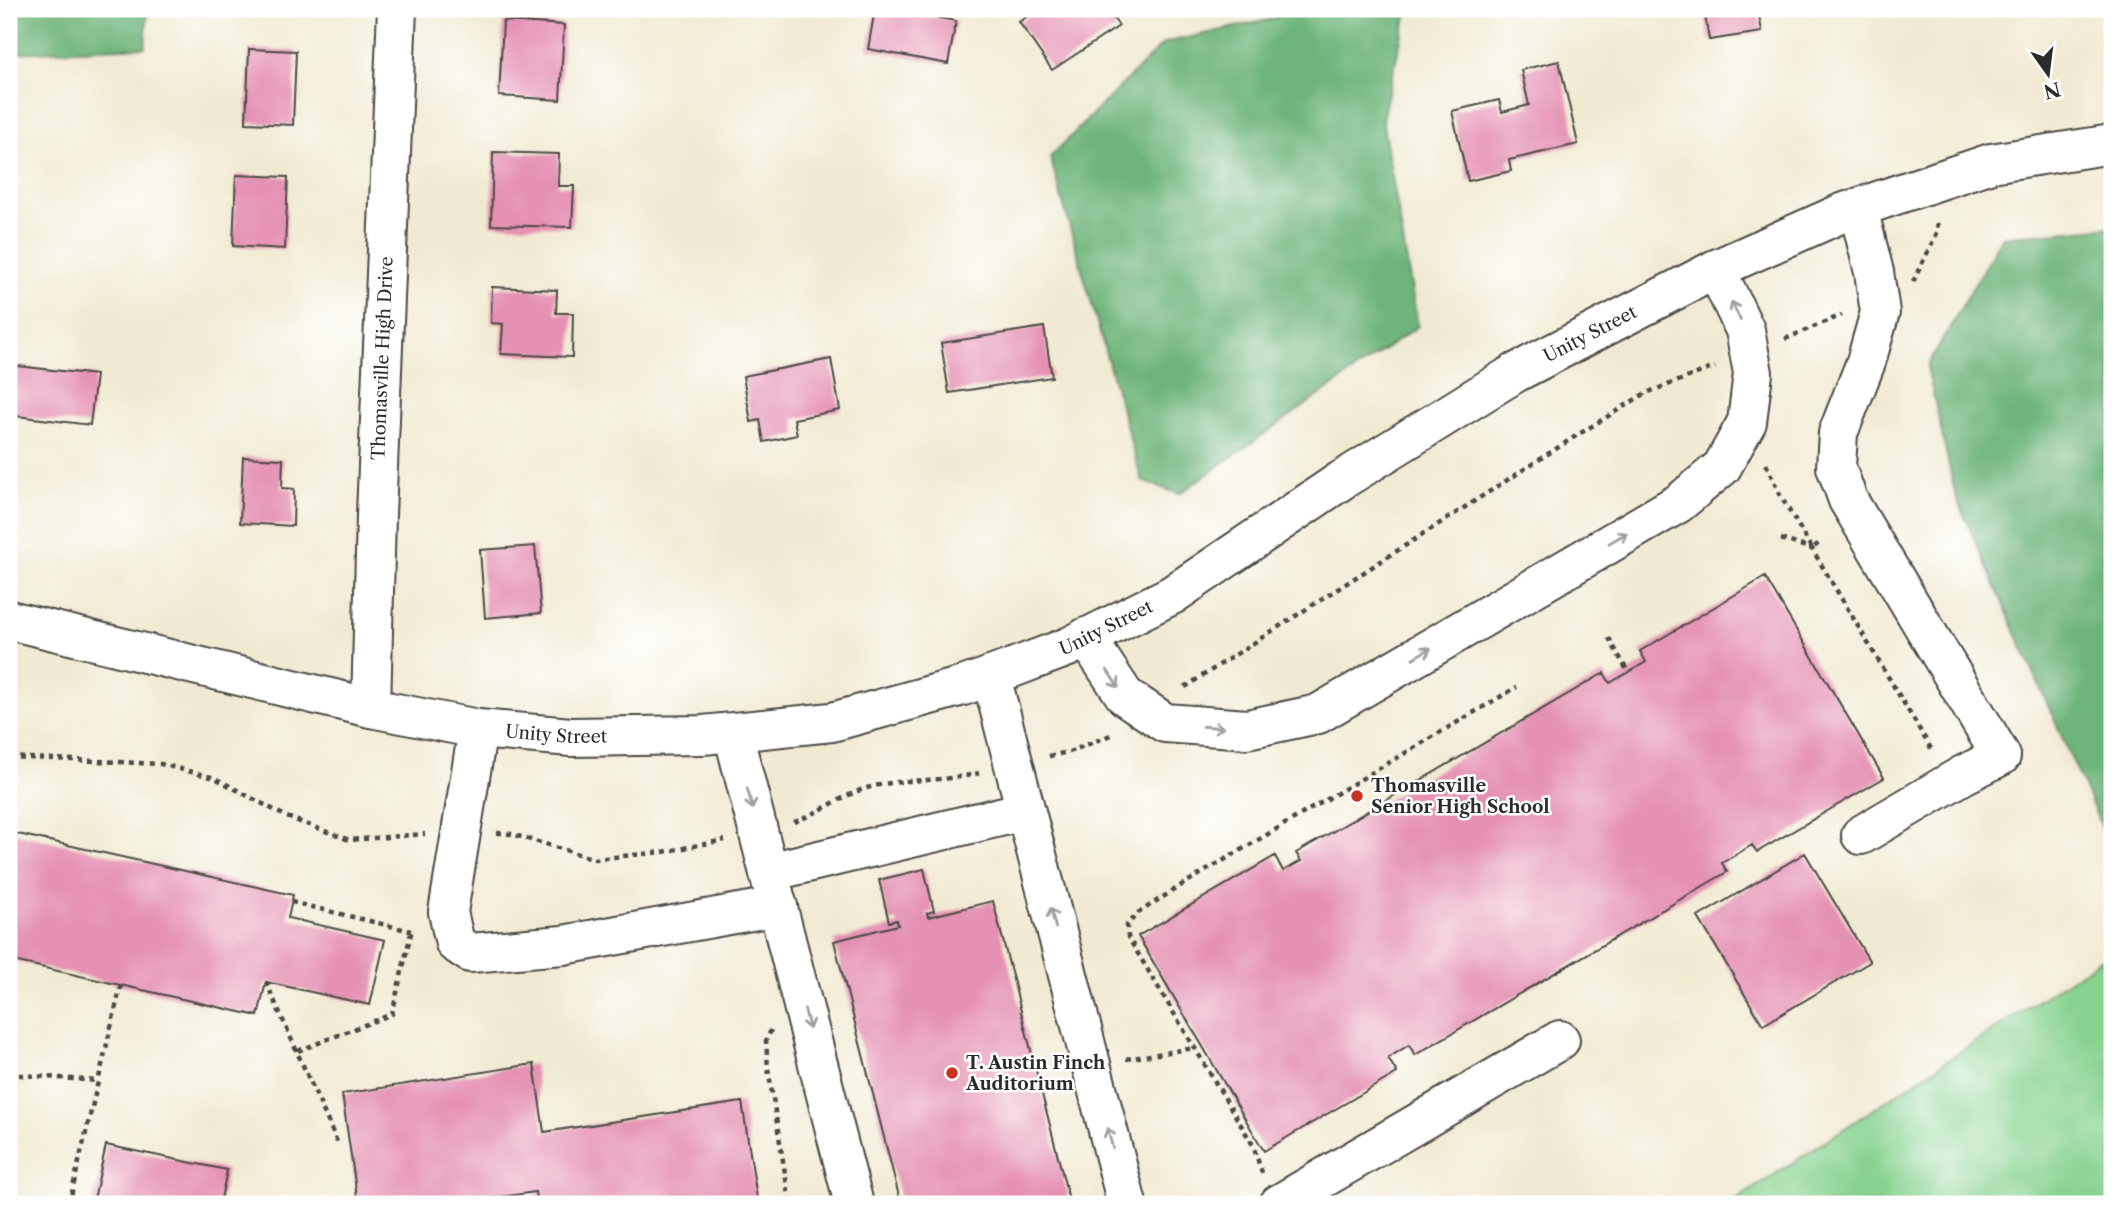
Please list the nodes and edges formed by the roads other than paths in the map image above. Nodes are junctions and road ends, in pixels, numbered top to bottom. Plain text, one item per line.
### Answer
1 (397, 9) edge
2 (2112, 144) edge
3 (1858, 208) junction
4 (1716, 269) junction
5 (9, 620) edge
6 (1086, 637) junction
7 (991, 676) junction
8 (371, 708) junction
9 (478, 729) junction
10 (733, 733) junction
11 (1025, 811) junction
12 (1861, 835) dead end
13 (774, 889) junction
14 (1560, 1040) dead end
15 (1272, 1192) edge
16 (854, 1204) edge
17 (1127, 1204) edge

1 - 8 street, Thomasville High Drive
2 - 3 street, Unity Street
3 - 4 street, Unity Street
3 - 12 street
4 - 6 street, Unity Street
6 -> 4 street
5 - 8 street, Unity Street
6 - 7 street, Unity Street
7 - 10 street, Unity Street
7 - 11 street
8 - 9 street, Unity Street
9 - 10 street, Unity Street
9 - 13 street
10 -> 13 street
11 - 13 street
17 -> 11 street
13 -> 16 street
14 - 15 street

